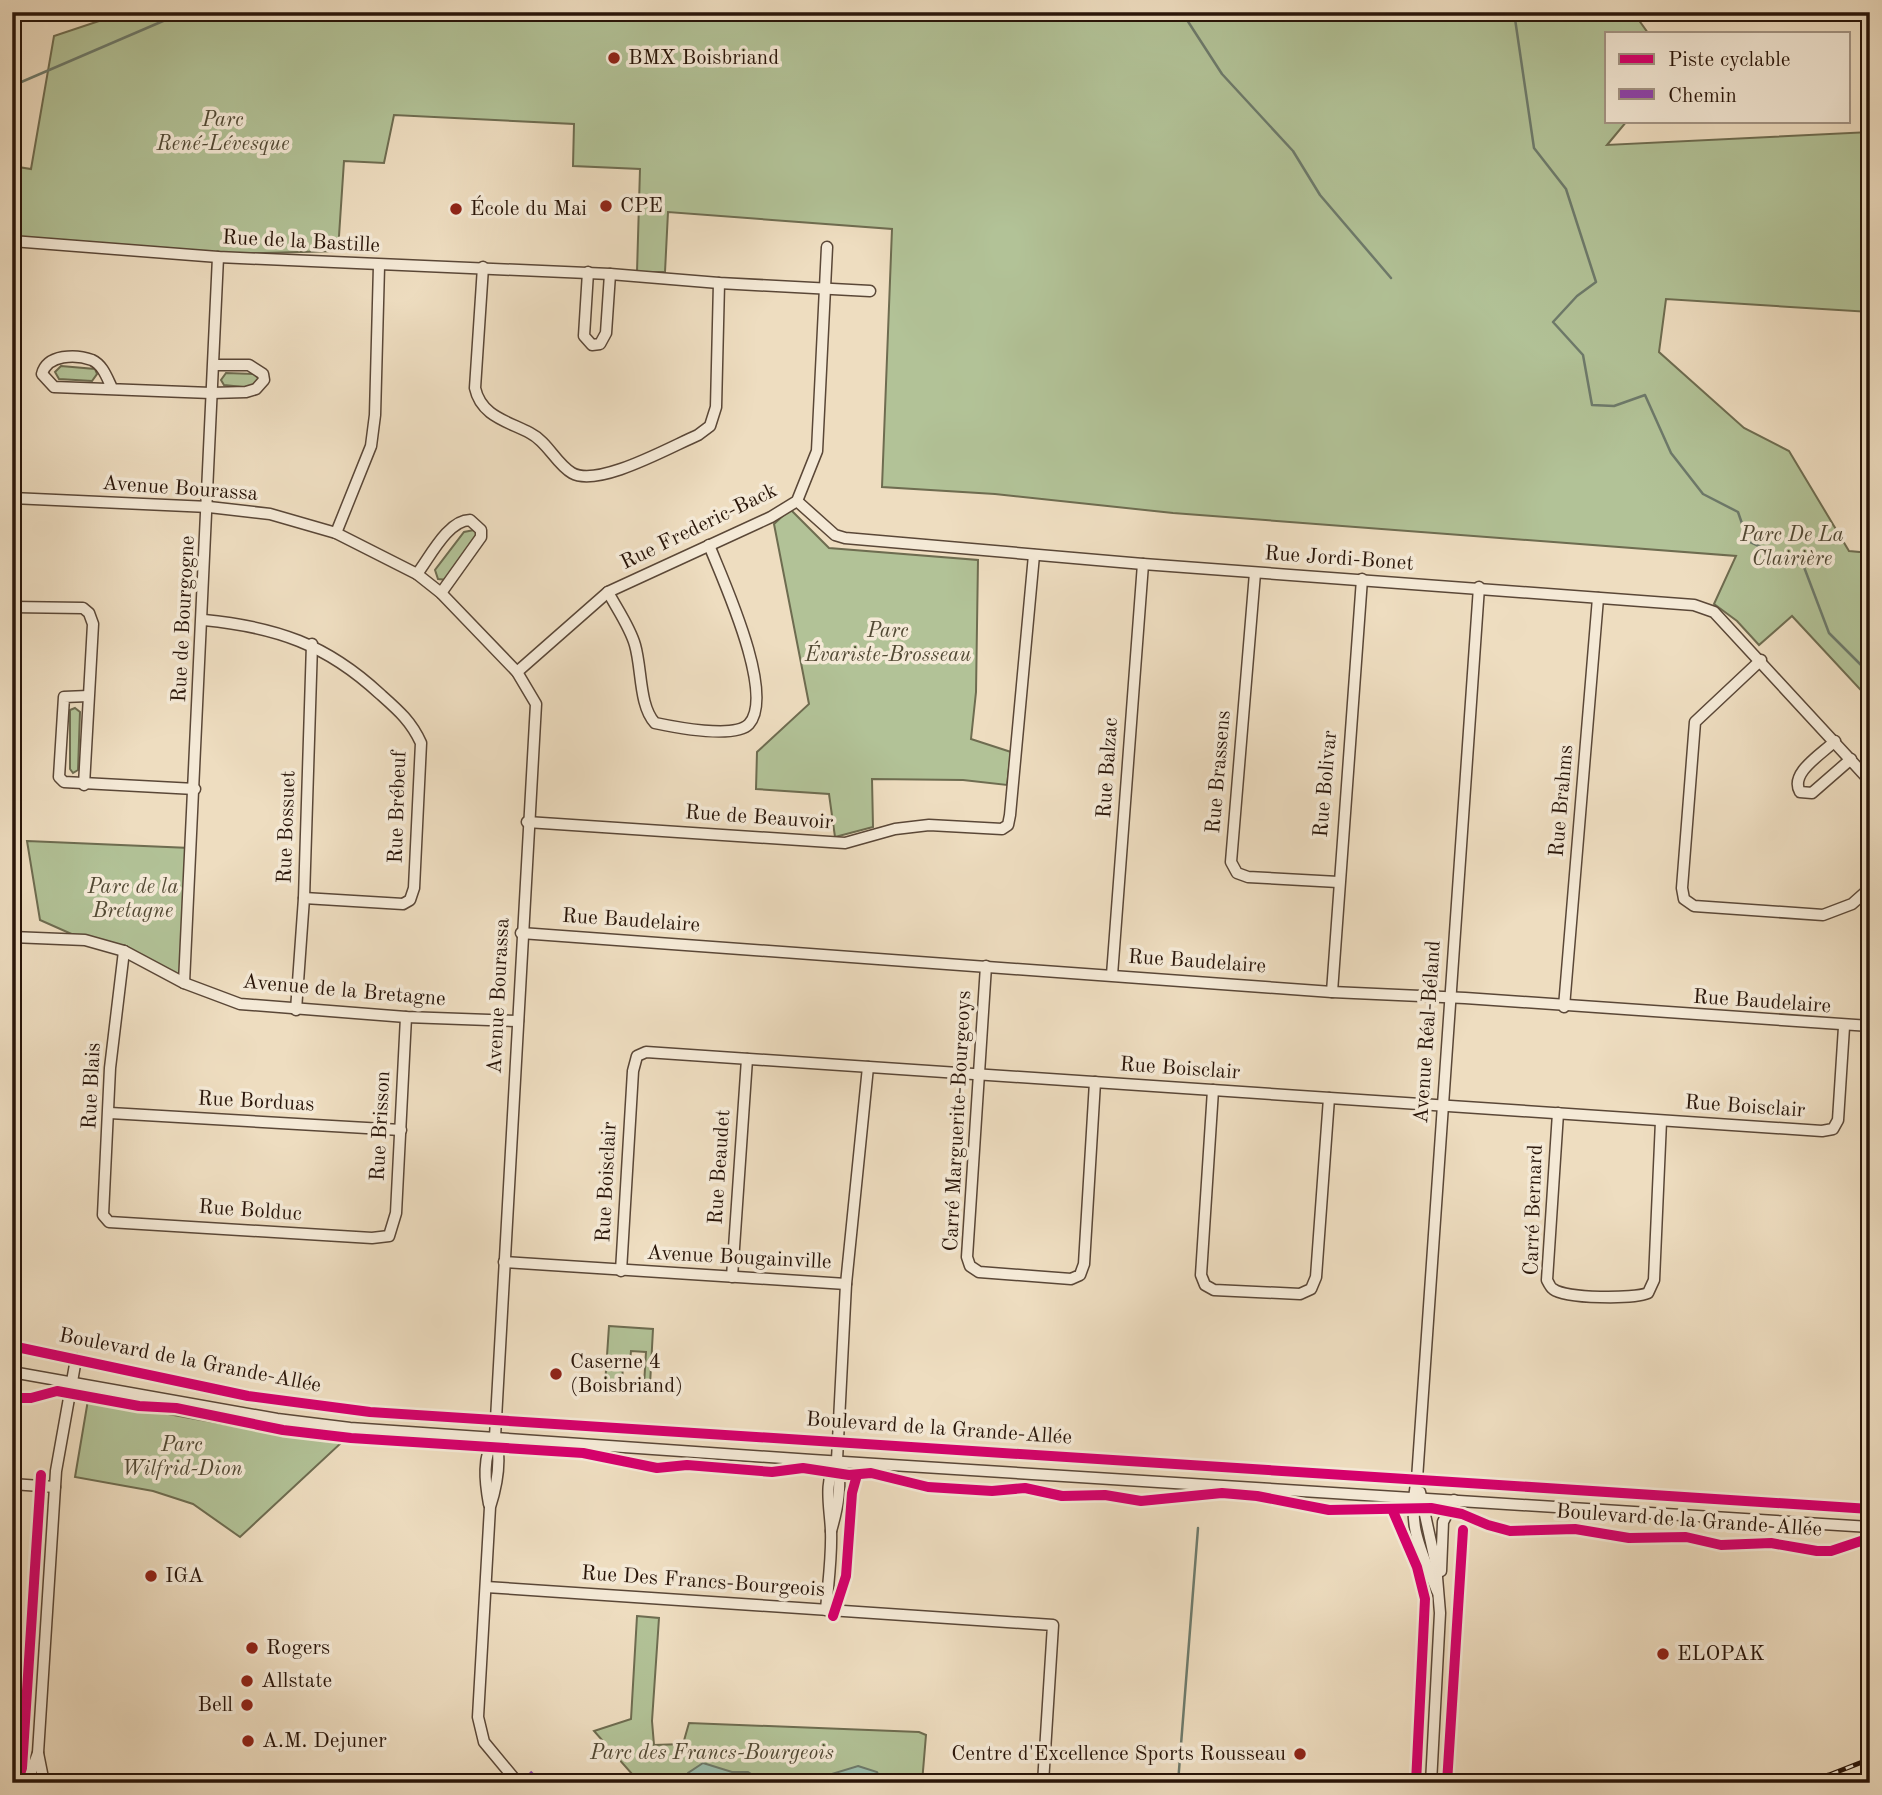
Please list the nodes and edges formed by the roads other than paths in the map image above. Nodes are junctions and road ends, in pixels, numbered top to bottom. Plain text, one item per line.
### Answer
1 (12, 241) edge
2 (827, 247) dead end
3 (218, 257) junction
4 (379, 266) junction
5 (482, 267) junction
6 (588, 272) junction
7 (610, 274) junction
8 (719, 284) junction
9 (825, 290) junction
10 (870, 291) dead end
11 (214, 365) junction
12 (112, 388) junction
13 (211, 393) junction
14 (12, 498) edge
15 (797, 501) junction
16 (209, 507) junction
17 (336, 533) junction
18 (709, 545) junction
19 (1034, 555) junction
20 (1143, 564) junction
21 (1255, 573) junction
22 (417, 574) junction
23 (1362, 579) junction
24 (1479, 587) junction
25 (608, 592) junction
26 (441, 593) junction
27 (1598, 598) junction
28 (12, 607) edge
29 (204, 620) junction
30 (312, 644) junction
31 (1761, 660) junction
32 (517, 671) junction
33 (88, 696) junction
34 (1835, 741) junction
35 (1851, 759) junction
36 (1870, 781) edge
37 (84, 785) junction
38 (195, 789) junction
39 (527, 822) junction
40 (1338, 882) junction
41 (1870, 888) edge
42 (303, 898) junction
43 (521, 933) junction
44 (12, 937) edge
45 (124, 951) junction
46 (986, 966) junction
47 (1112, 975) junction
48 (184, 983) junction
49 (1332, 992) junction
50 (1449, 998) junction
51 (1564, 1007) junction
52 (296, 1010) junction
53 (406, 1017) junction
54 (518, 1021) junction
55 (1870, 1026) edge
56 (1844, 1027) junction
57 (747, 1059) junction
58 (868, 1067) junction
59 (979, 1075) junction
60 (1095, 1082) junction
61 (1213, 1090) junction
62 (1329, 1098) junction
63 (1442, 1107) junction
64 (110, 1113) junction
65 (1558, 1114) junction
66 (1661, 1121) junction
67 (401, 1130) junction
68 (108, 1222) joint
69 (390, 1236) joint
70 (504, 1262) junction
71 (621, 1271) junction
72 (732, 1278) junction
73 (846, 1284) junction
74 (12, 1346) edge
75 (76, 1359) junction
76 (12, 1372) edge
77 (72, 1382) junction
78 (496, 1419) junction
79 (495, 1437) junction
80 (838, 1441) junction
81 (836, 1461) junction
82 (1417, 1479) junction
83 (12, 1484) edge
84 (55, 1488) junction
85 (1418, 1498) junction
86 (1454, 1500) junction
87 (1870, 1508) edge
88 (1870, 1527) edge
89 (486, 1587) junction
90 (1437, 1591) junction
91 (826, 1610) junction
92 (38, 1753) junction
93 (27, 1783) edge
94 (44, 1783) edge
95 (518, 1783) edge
96 (1043, 1783) edge
97 (1431, 1783) edge

1 - 3 street, Rue de la Bastille
2 - 9 street, Rue Frederic-Back
3 - 4 street, Rue de la Bastille
3 - 11 street, Rue de Bourgogne
4 - 5 street, Rue de la Bastille
4 - 17 street
5 - 6 street, Rue de la Bastille
5 - 8 street
6 - 7 street, Rue de la Bastille
6 - 7 street
7 - 8 street, Rue de la Bastille
8 - 9 street, Rue de la Bastille
9 - 10 street, Rue de la Bastille
9 - 15 street, Rue Frederic-Back
11 - 13 street, Rue de Bourgogne
11 - 13 street
12 - 12 street
12 - 13 street
13 - 16 street, Rue de Bourgogne
14 - 16 street, Avenue Bourassa
15 - 18 street, Rue Frederic-Back
15 - 19 street, Rue Jordi-Bonet
16 - 17 street, Avenue Bourassa
16 - 29 street, Rue de Bourgogne
17 - 22 street, Avenue Bourassa
18 - 25 street, Rue Frederic-Back
18 - 25 street
19 - 20 street, Rue Jordi-Bonet
19 - 39 street, Rue de Beauvoir
20 - 21 street, Rue Jordi-Bonet
20 - 47 street, Rue Balzac
21 - 23 street, Rue Jordi-Bonet
21 - 40 street, Rue Brassens
22 - 26 street, Avenue Bourassa
22 - 26 street
23 - 24 street, Rue Jordi-Bonet
23 - 40 street, Rue Bolivar
24 - 27 street, Rue Jordi-Bonet
24 - 50 street, Avenue Réal-Béland
25 - 32 street, Rue Frederic-Back
26 - 32 street, Avenue Bourassa
27 - 31 street, Rue Jordi-Bonet
27 - 51 street, Rue Brahms
28 - 33 street
29 - 30 street, Rue Brébeuf
29 - 38 street, Rue de Bourgogne
30 - 42 street, Rue Bossuet
30 - 42 street, Rue Brébeuf
31 - 34 street, Rue Jordi-Bonet
31 - 41 street
32 - 39 street, Avenue Bourassa
33 - 37 street
33 - 37 street
34 - 35 street, Rue Jordi-Bonet
34 - 35 street
35 - 36 street, Rue Jordi-Bonet
37 - 38 street
38 - 48 street, Rue de Bourgogne
39 - 43 street, Avenue Bourassa
40 - 49 street, Rue Bolivar
42 - 52 street, Rue Bossuet
43 - 46 street, Rue Baudelaire
43 - 54 street, Avenue Bourassa
44 - 45 street, Avenue de la Bretagne
45 - 48 street, Avenue de la Bretagne
45 - 64 street, Rue Blais
46 - 47 street, Rue Baudelaire
46 - 59 street, Carré Marguerite-Bourgeoys
47 - 49 street, Rue Baudelaire
48 - 52 street, Avenue de la Bretagne
49 - 50 street, Rue Baudelaire
50 - 51 street, Rue Baudelaire
50 - 63 street, Avenue Réal-Béland
51 - 56 street, Rue Baudelaire
52 - 53 street, Avenue de la Bretagne
53 - 54 street, Avenue de la Bretagne
53 - 67 street, Rue Brisson
54 - 70 street, Avenue Bourassa
55 - 56 street, Rue Baudelaire
56 - 66 street, Rue Boisclair
57 - 58 street, Rue Boisclair
57 - 71 street, Rue Boisclair
57 - 72 street, Rue Beaudet
58 - 59 street, Rue Boisclair
58 - 73 street, Avenue Bougainville
59 - 60 street, Rue Boisclair
59 - 60 street, Carré Marguerite-Bourgeoys
60 - 61 street, Rue Boisclair
61 - 62 street, Rue Boisclair
61 - 62 street
62 - 63 street, Rue Boisclair
63 - 65 street, Rue Boisclair
63 - 82 street, Avenue Réal-Béland
64 - 67 street, Rue Borduas
64 - 68 street, Rue Blais
65 - 66 street, Rue Boisclair
65 - 66 street, Carré Bernard
67 - 69 street, Rue Brisson
68 - 69 street, Rue Bolduc
70 - 71 street, Avenue Bougainville
70 - 78 street, Avenue Bourassa
71 - 72 street, Avenue Bougainville
72 - 73 street, Avenue Bougainville
73 - 80 street, Avenue Bougainville
74 - 75 street, Boulevard de la Grande-Allée
75 - 77 street
75 - 78 street, Boulevard de la Grande-Allée
76 - 77 street, Boulevard de la Grande-Allée
77 - 79 street, Boulevard de la Grande-Allée
77 - 84 street
78 - 79 street, Avenue Bourassa
78 - 80 street, Boulevard de la Grande-Allée
79 - 81 street, Boulevard de la Grande-Allée
79 - 89 street
80 - 81 street, Avenue Bougainville
80 - 82 street, Boulevard de la Grande-Allée
81 - 85 street, Boulevard de la Grande-Allée
81 - 91 street, Avenue Bougainville
82 - 85 street, Avenue Réal-Béland
82 - 87 street, Boulevard de la Grande-Allée
83 - 84 street
84 - 92 street
85 - 86 street, Boulevard de la Grande-Allée
85 - 90 street, Avenue Réal-Béland
86 - 88 street, Boulevard de la Grande-Allée
86 - 90 street
89 - 91 street, Rue Des Francs-Bourgeois
89 - 95 street
90 - 97 street
91 - 96 street, Rue Des Francs-Bourgeois
92 - 93 street
92 - 94 street

